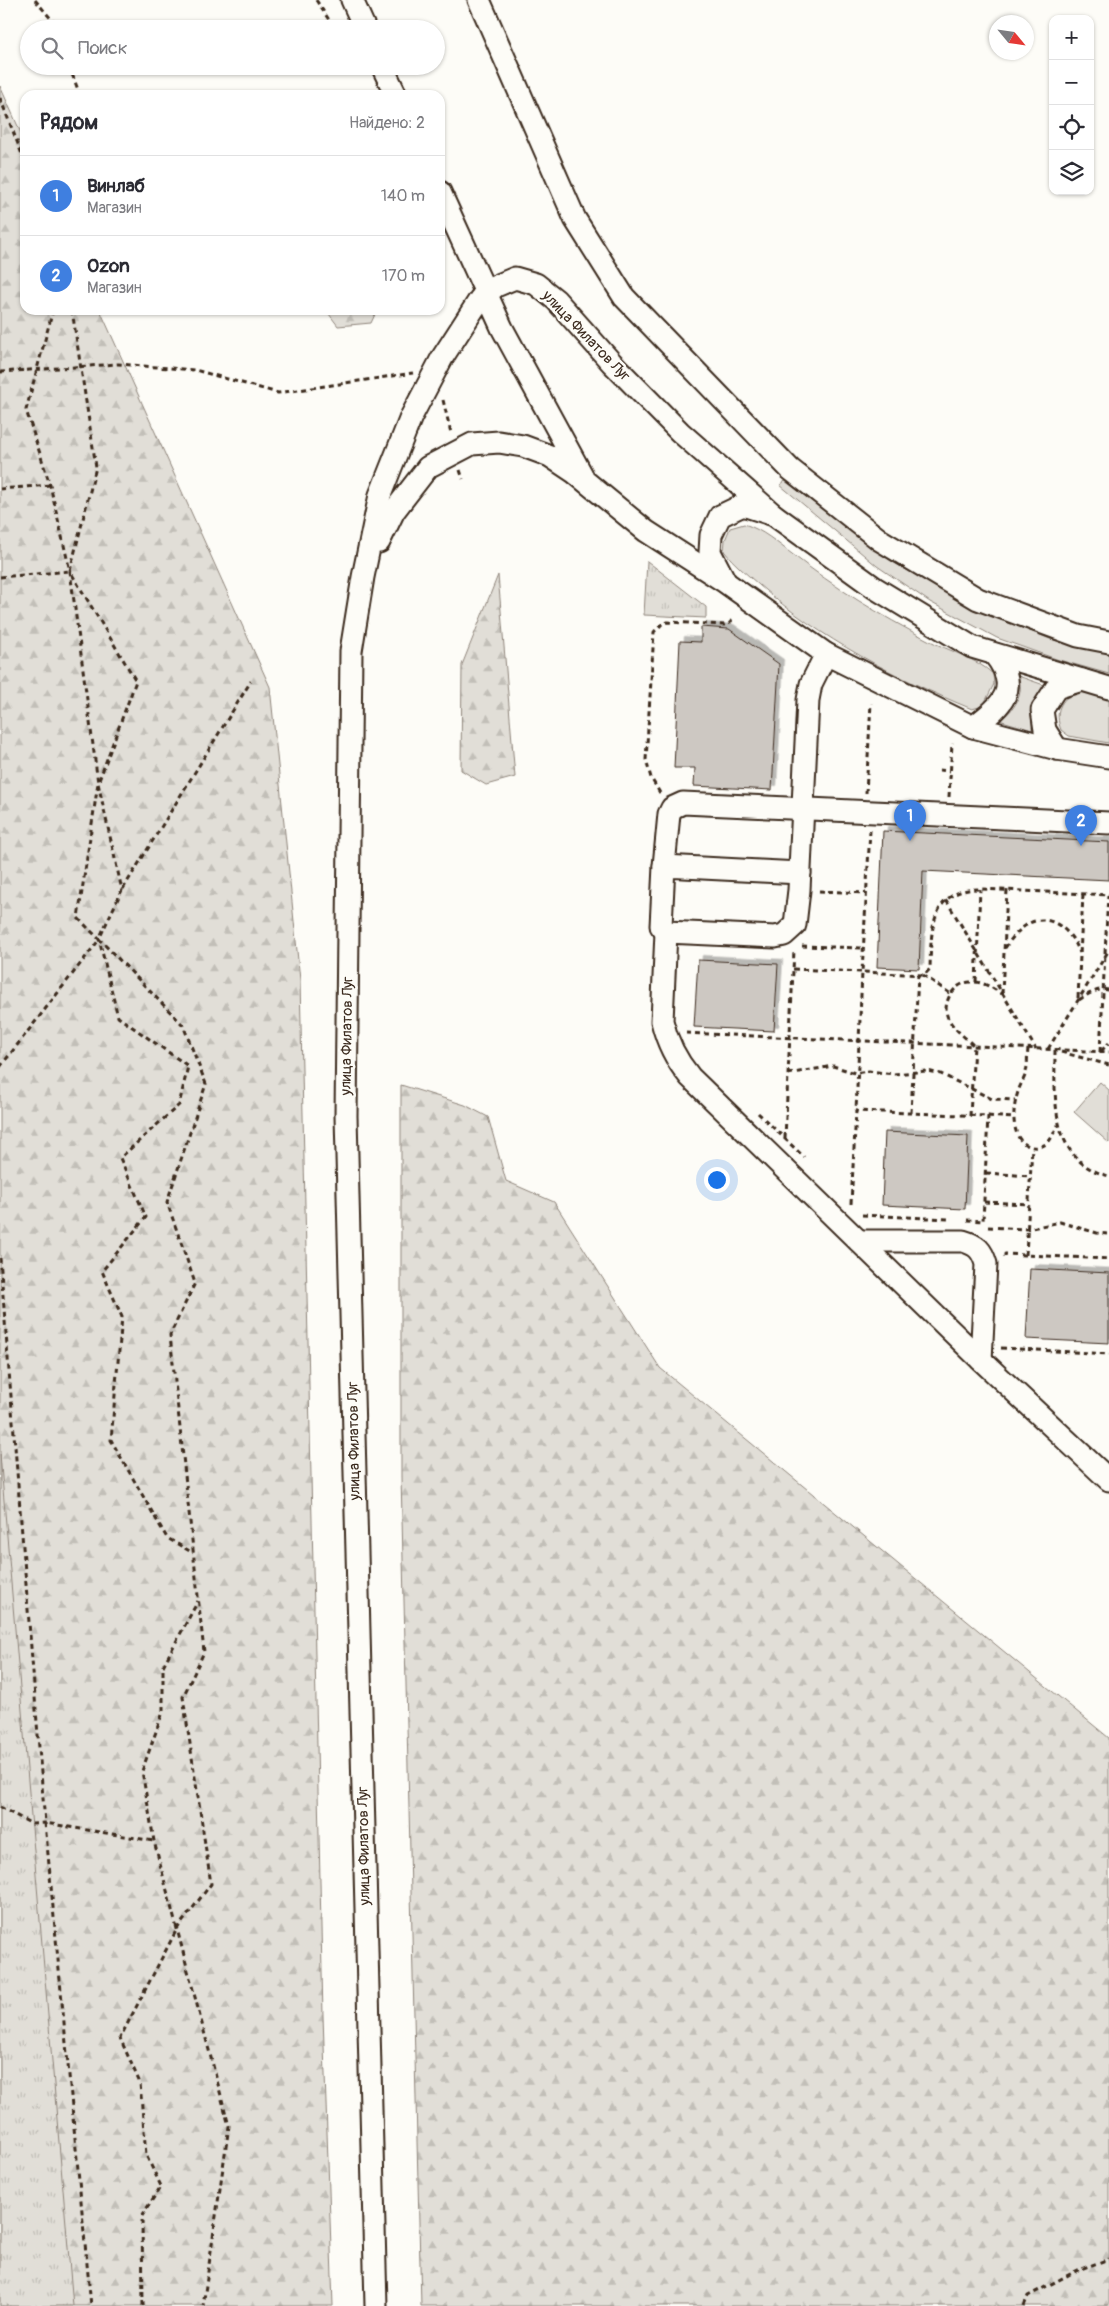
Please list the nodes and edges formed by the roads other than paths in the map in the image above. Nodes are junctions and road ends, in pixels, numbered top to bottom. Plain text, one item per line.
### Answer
1 (352, 0) edge
2 (479, 0) edge
3 (361, 20) edge
4 (386, 75) edge
5 (394, 90) edge
6 (445, 203) edge
7 (586, 482) junction
8 (774, 515) junction
9 (362, 577) junction
10 (725, 582) junction
11 (1109, 642) edge
12 (826, 654) junction
13 (994, 654) junction
14 (1082, 680) junction
15 (1109, 688) edge
16 (973, 727) junction
17 (1058, 749) junction
18 (1109, 757) edge
19 (803, 808) junction
20 (1109, 823) edge
21 (664, 866) junction
22 (800, 881) junction
23 (666, 932) junction
24 (859, 1241) junction
25 (981, 1360) junction
26 (1109, 1480) edge
27 (376, 2306) edge

1 - 3 street
2 - 11 street
4 - 5 street
6 - 7 street
7 - 9 street, улица Филатов Луг
7 - 10 street, улица Филатов Луг
8 - 9 street, улица Филатов Луг
8 - 10 street
8 - 13 street
9 - 27 street, улица Филатов Луг
10 - 12 street, улица Филатов Луг
12 - 16 street, улица Филатов Луг
12 - 19 street
13 - 14 street
13 - 16 street
14 - 15 street
14 - 17 street
16 - 17 street, улица Филатов Луг
17 - 18 street, улица Филатов Луг
19 - 20 street
19 - 21 street
19 - 22 street
21 - 22 street
21 - 23 street
22 - 23 street
23 - 24 street
24 - 25 street
24 - 25 street
25 - 26 street

